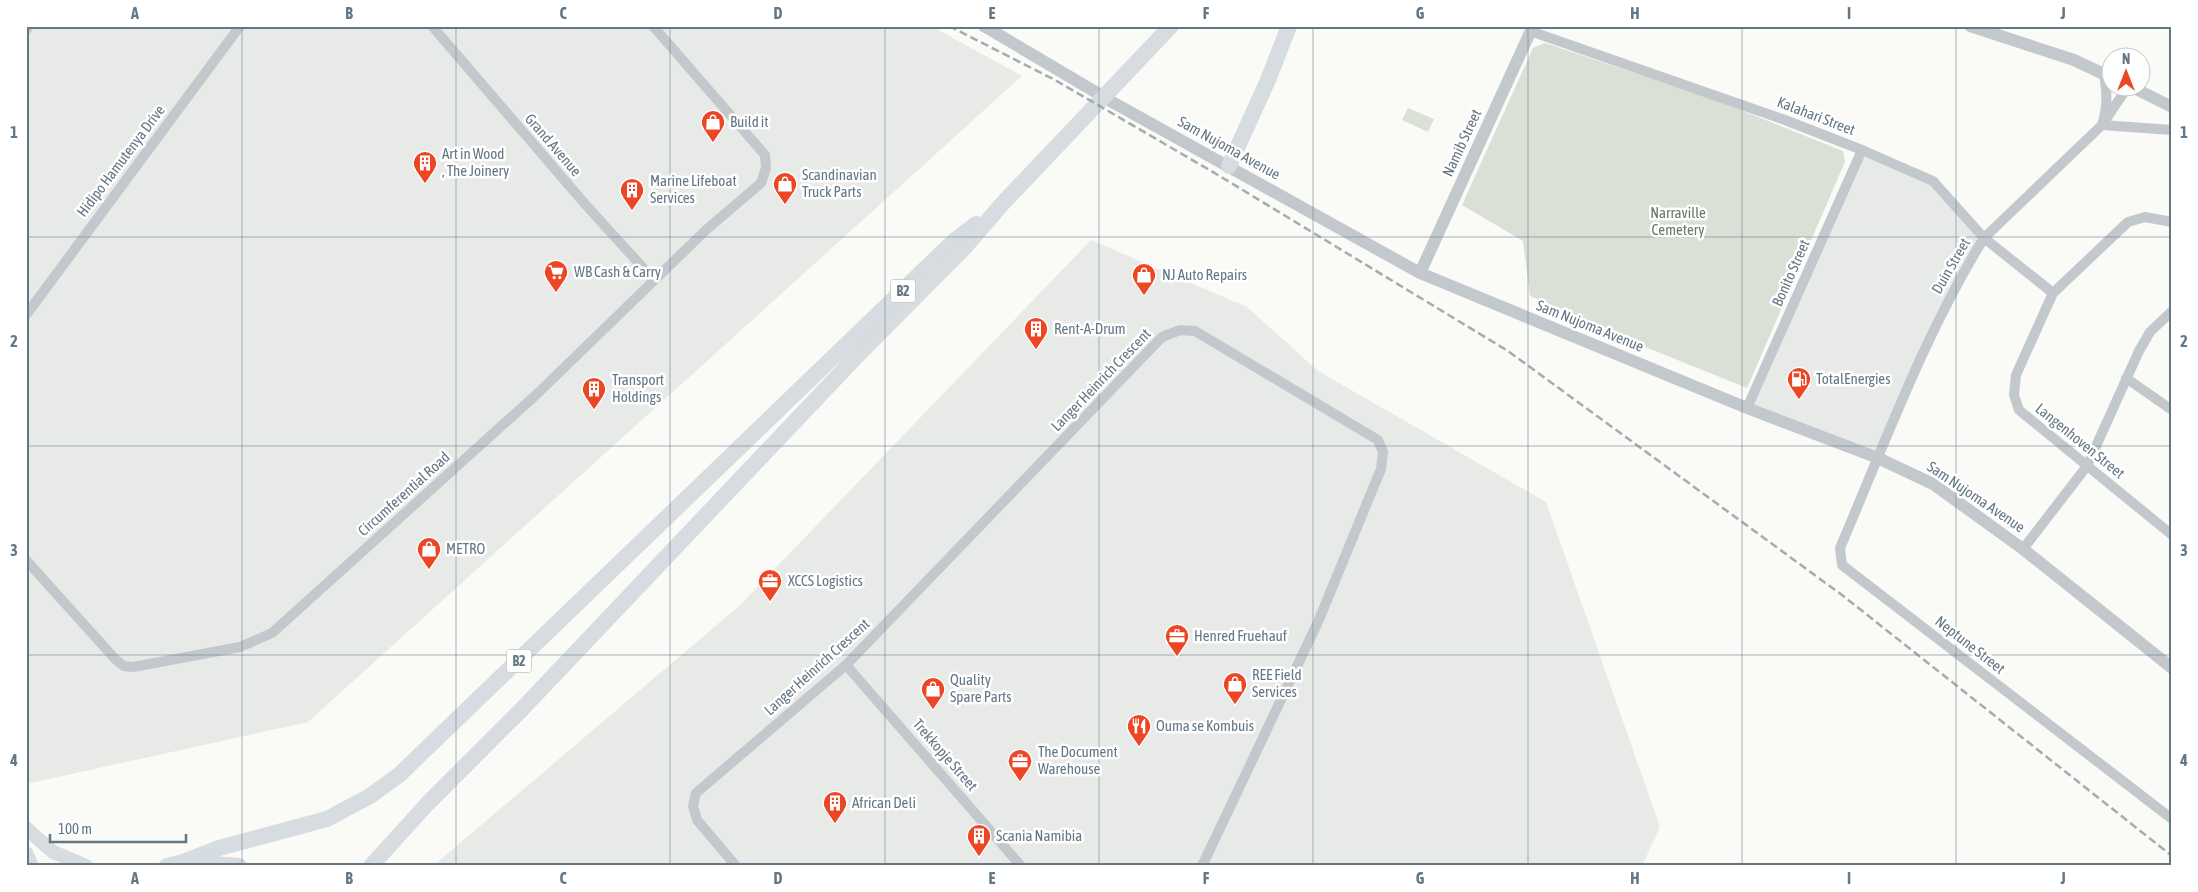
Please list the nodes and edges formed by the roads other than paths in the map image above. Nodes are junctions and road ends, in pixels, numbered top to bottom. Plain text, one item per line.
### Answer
1 (29, 26) edge
2 (240, 26) edge
3 (432, 26) edge
4 (653, 26) edge
5 (984, 26) edge
6 (1172, 26) edge
7 (1289, 26) edge
8 (1978, 28) edge
9 (1531, 29) edge
10 (26, 30) edge
11 (2100, 72) edge
12 (2150, 96) edge
13 (2108, 98) edge
14 (2120, 98) edge
15 (2172, 107) edge
16 (2102, 125) junction
17 (2172, 130) edge
18 (1862, 150) junction
19 (1229, 166) junction
20 (1003, 203) junction
21 (2172, 222) edge
22 (1984, 238) junction
23 (1420, 273) junction
24 (654, 280) junction
25 (2053, 293) junction
26 (2172, 311) edge
27 (26, 315) edge
28 (2126, 378) junction
29 (1747, 408) junction
30 (2172, 410) edge
31 (1878, 458) junction
32 (2087, 466) junction
33 (2172, 535) edge
34 (2023, 549) junction
35 (26, 560) edge
36 (846, 665) junction
37 (2172, 668) edge
38 (2172, 819) edge
39 (26, 828) edge
40 (26, 853) edge
41 (175, 864) edge
42 (32, 866) edge
43 (86, 866) edge
44 (239, 866) edge
45 (371, 866) edge
46 (736, 866) edge
47 (1021, 866) edge
48 (1202, 866) edge

1 - 10 street
2 - 27 street, Hidipo Hamutenya Drive
3 - 24 street, Grand Avenue
4 - 24 street, Circumferential Road
5 - 19 street, Sam Nujoma Avenue
6 - 20 highway, B2
7 - 19 highway
8 - 11 street
9 - 18 street, Kalahari Street
9 - 23 street, Namib Street
12 - 15 street
13 - 16 street
14 - 16 street, Duin Street
16 - 17 street
16 - 22 street, Duin Street
18 - 22 street, Kalahari Street
18 - 29 street, Bonito Street
19 - 23 street, Sam Nujoma Avenue
20 - 41 highway, B2
20 - 45 highway, B2
21 - 25 street, Langenhoven Street
22 - 25 street, Kalahari Street
22 - 31 street, Duin Street
23 - 29 street, Sam Nujoma Avenue
24 - 35 street, Circumferential Road
25 - 32 street, Langenhoven Street
26 - 28 street
28 - 30 street
28 - 32 street
29 - 31 street, Sam Nujoma Avenue
31 - 34 street, Sam Nujoma Avenue
31 - 38 street, Neptune Street
32 - 33 street, Langenhoven Street
32 - 34 street
34 - 37 street, Sam Nujoma Avenue
36 - 46 street, Langer Heinrich Crescent
36 - 47 street, Trekkopje Street
36 - 48 street, Langer Heinrich Crescent
39 - 43 main road
40 - 42 main road
41 - 44 highway

